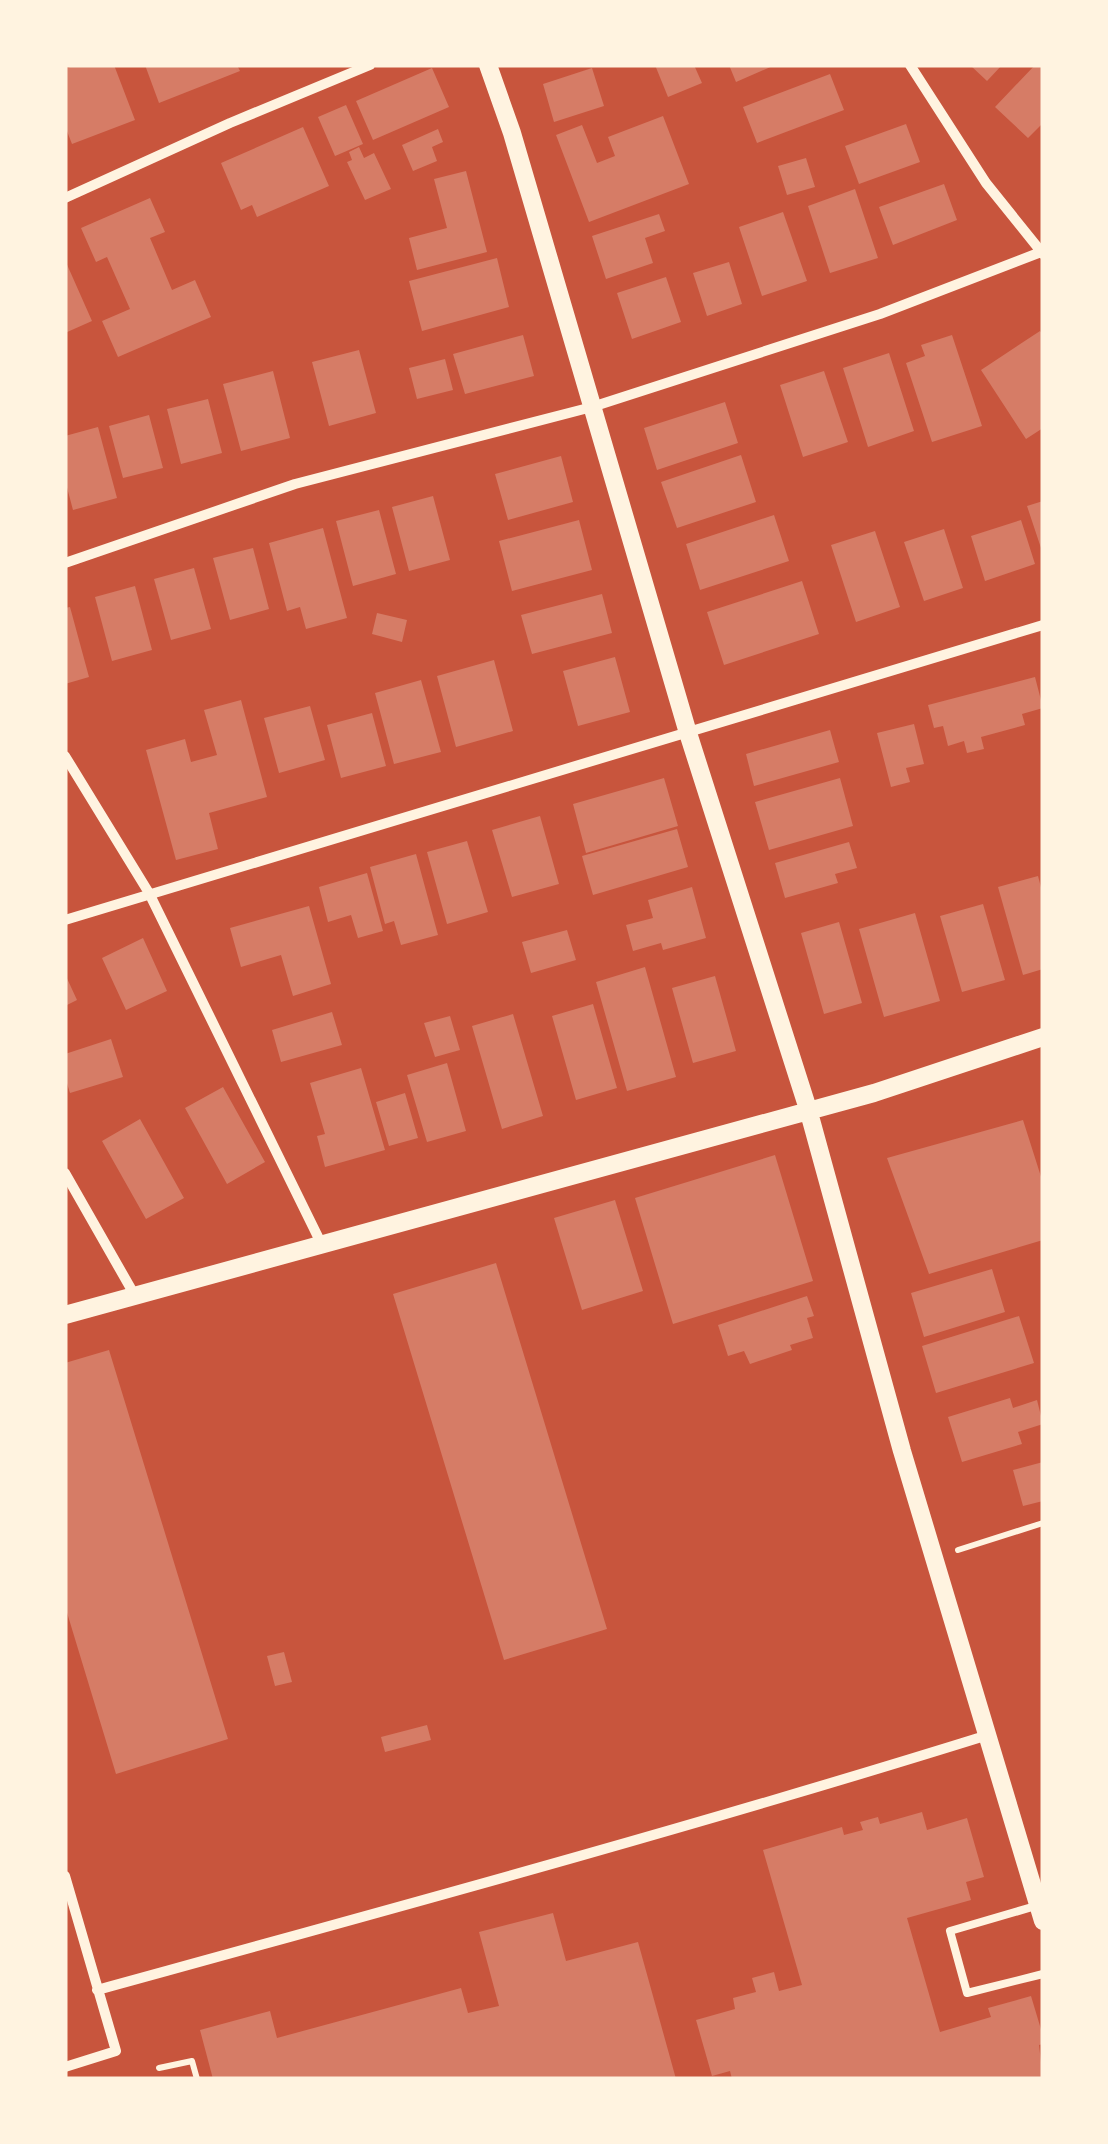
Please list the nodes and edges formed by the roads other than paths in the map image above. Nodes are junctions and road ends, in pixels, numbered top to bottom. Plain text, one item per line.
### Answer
1 (370, 65) edge
2 (488, 65) edge
3 (910, 65) edge
4 (65, 198) edge
5 (1042, 253) edge
6 (592, 408) junction
7 (65, 563) edge
8 (1043, 626) edge
9 (688, 733) junction
10 (65, 756) edge
11 (150, 893) junction
12 (65, 920) edge
13 (1043, 1037) edge
14 (808, 1109) junction
15 (65, 1173) edge
16 (322, 1245) junction
17 (134, 1294) junction
18 (65, 1314) edge
19 (988, 1735) junction
20 (65, 1876) edge
21 (1041, 1913) edge
22 (1043, 1974) edge
23 (97, 1990) junction
24 (65, 2067) edge

1 - 4 street
2 - 6 street
3 - 5 street
5 - 6 street
6 - 7 street
6 - 9 street
8 - 9 street
9 - 11 street
9 - 14 street
10 - 11 street
11 - 12 street
11 - 16 street
13 - 14 street
14 - 16 street
14 - 19 street
15 - 17 street
16 - 17 street
17 - 18 street
19 - 21 street
19 - 23 street
20 - 23 street
21 - 22 lane
23 - 24 street

